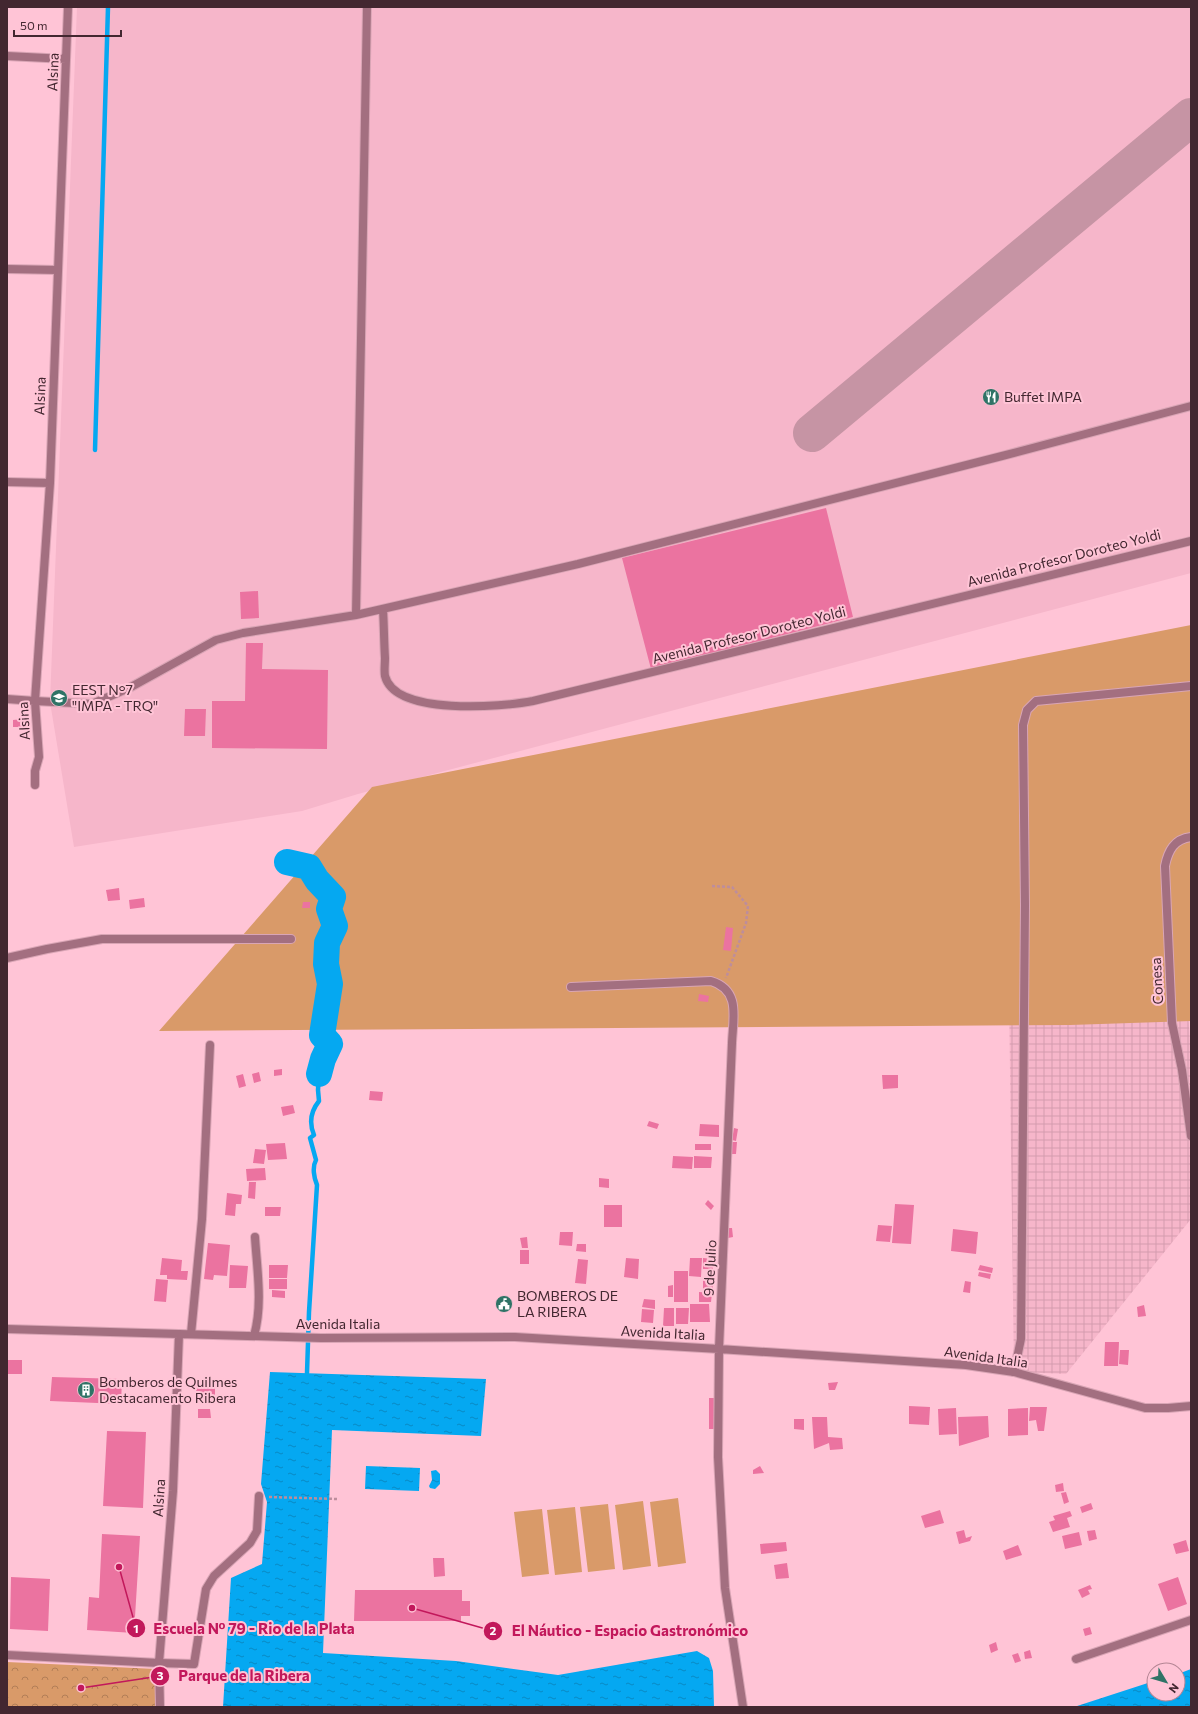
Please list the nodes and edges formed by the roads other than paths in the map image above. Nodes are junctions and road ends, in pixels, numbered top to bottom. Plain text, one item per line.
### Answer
1 (68, 7) edge
2 (367, 7) edge
3 (7, 56) edge
4 (66, 59) junction
5 (7, 269) edge
6 (57, 270) junction
7 (1191, 406) edge
8 (7, 482) edge
9 (50, 483) junction
10 (1191, 541) edge
11 (383, 609) junction
12 (356, 615) junction
13 (1191, 686) edge
14 (7, 699) edge
15 (35, 701) junction
16 (35, 786) dead end
17 (1191, 837) edge
18 (291, 939) dead end
19 (7, 958) edge
20 (571, 988) dead end
21 (210, 1045) dead end
22 (1191, 1136) edge
23 (255, 1237) dead end
24 (7, 1329) edge
25 (179, 1334) junction
26 (191, 1334) junction
27 (254, 1336) junction
28 (719, 1349) junction
29 (1014, 1372) junction
30 (1191, 1406) edge
31 (261, 1496) road end
32 (1191, 1620) edge
33 (7, 1655) edge
34 (1076, 1659) dead end
35 (159, 1663) junction
36 (160, 1707) edge
37 (743, 1707) edge

1 - 4 street, Alsina
2 - 12 street
3 - 4 street
4 - 6 street, Alsina
5 - 6 street
6 - 9 street, Alsina
7 - 11 street
8 - 9 street
9 - 15 street, Alsina
10 - 11 street, Avenida Profesor Doroteo Yoldi
11 - 12 street
12 - 15 street
13 - 29 street
14 - 15 street
15 - 16 street, Alsina
17 - 22 street, Conesa
18 - 19 street
20 - 28 street, 9 de Julio
21 - 26 street
23 - 27 street
24 - 25 street, Avenida Italia
25 - 26 street, Avenida Italia
25 - 35 street, Alsina
26 - 27 street, Avenida Italia
27 - 28 street, Avenida Italia
28 - 29 street, Avenida Italia
28 - 37 street, 9 de Julio
29 - 30 street, Avenida Italia
31 - 35 street
32 - 34 street
33 - 35 street
35 - 36 street, Alsina

